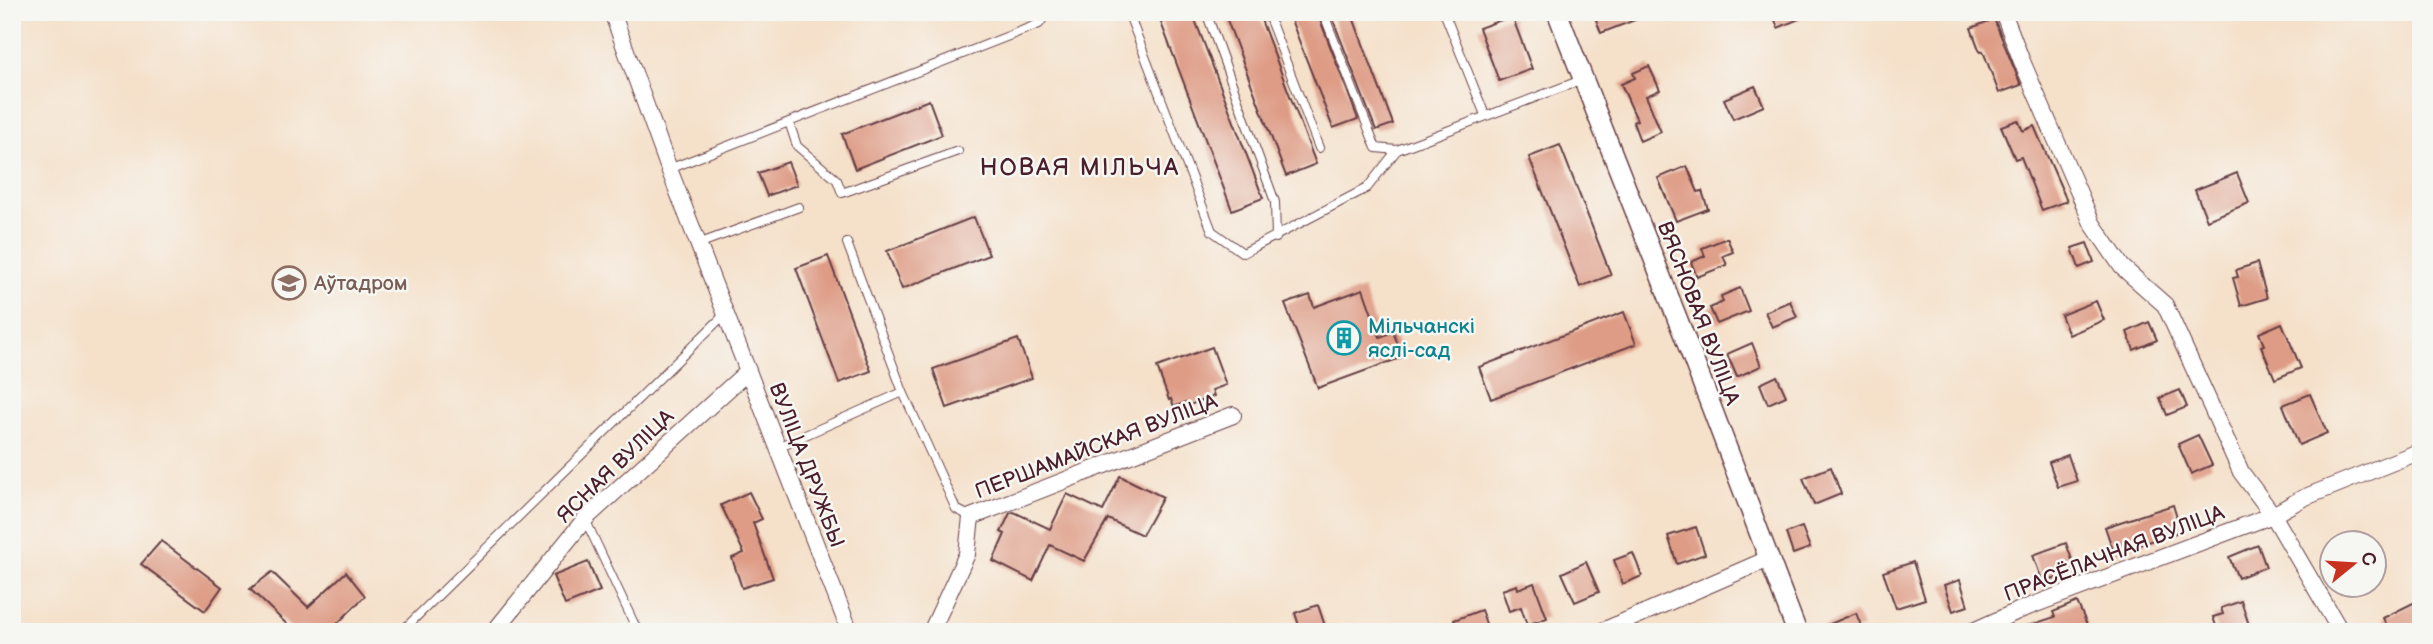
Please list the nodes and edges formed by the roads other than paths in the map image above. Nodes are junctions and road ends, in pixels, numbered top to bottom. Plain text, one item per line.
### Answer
1 (612, 12) edge
2 (1048, 12) edge
3 (1128, 12) edge
4 (1206, 12) edge
5 (1268, 12) edge
6 (1323, 12) edge
7 (1444, 12) edge
8 (1557, 12) edge
9 (2003, 12) edge
10 (1584, 79) junction
11 (1485, 115) junction
12 (789, 122) junction
13 (1319, 148) dead end
14 (1397, 150) junction
15 (958, 151) dead end
16 (669, 169) junction
17 (799, 207) dead end
18 (1276, 238) junction
19 (847, 243) dead end
20 (698, 244) junction
21 (725, 314) junction
22 (748, 371) junction
23 (903, 392) junction
24 (1233, 415) dead end
25 (778, 447) junction
26 (2421, 451) edge
27 (2273, 514) junction
28 (971, 517) junction
29 (585, 519) junction
30 (1768, 559) junction
31 (401, 632) edge
32 (494, 632) edge
33 (638, 632) edge
34 (850, 632) edge
35 (932, 632) edge
36 (1600, 632) edge
37 (1797, 632) edge
38 (1971, 632) edge
39 (2341, 632) edge

1 - 16 street, ВУЛІЦА ДРУЖБЫ
2 - 12 lane
3 - 18 lane
4 - 18 lane
5 - 13 lane
6 - 14 lane
7 - 11 lane
8 - 10 street, ВЯСНОВАЯ ВУЛІЦА
9 - 27 street
10 - 11 lane
10 - 30 street, ВЯСНОВАЯ ВУЛІЦА
11 - 14 lane
12 - 15 lane
12 - 16 lane
14 - 18 lane
16 - 20 street, ВУЛІЦА ДРУЖБЫ
17 - 20 lane
19 - 23 lane
20 - 21 street, ВУЛІЦА ДРУЖБЫ
21 - 22 street, ВУЛІЦА ДРУЖБЫ
21 - 31 lane
22 - 25 street, ВУЛІЦА ДРУЖБЫ
22 - 29 street, ЯСНАЯ ВУЛІЦА
23 - 25 lane
23 - 28 lane
24 - 28 street, ПЕРШАМАЙСКАЯ ВУЛІЦА
25 - 34 street, ВУЛІЦА ДРУЖБЫ
26 - 27 street, ПРАСЁЛАЧНАЯ ВУЛІЦА
27 - 38 street, ПРАСЁЛАЧНАЯ ВУЛІЦА
27 - 39 street
28 - 35 street, ПЕРШАМАЙСКАЯ ВУЛІЦА
29 - 32 street, ЯСНАЯ ВУЛІЦА
29 - 33 lane
30 - 36 street
30 - 37 street, ВЯСНОВАЯ ВУЛІЦА

